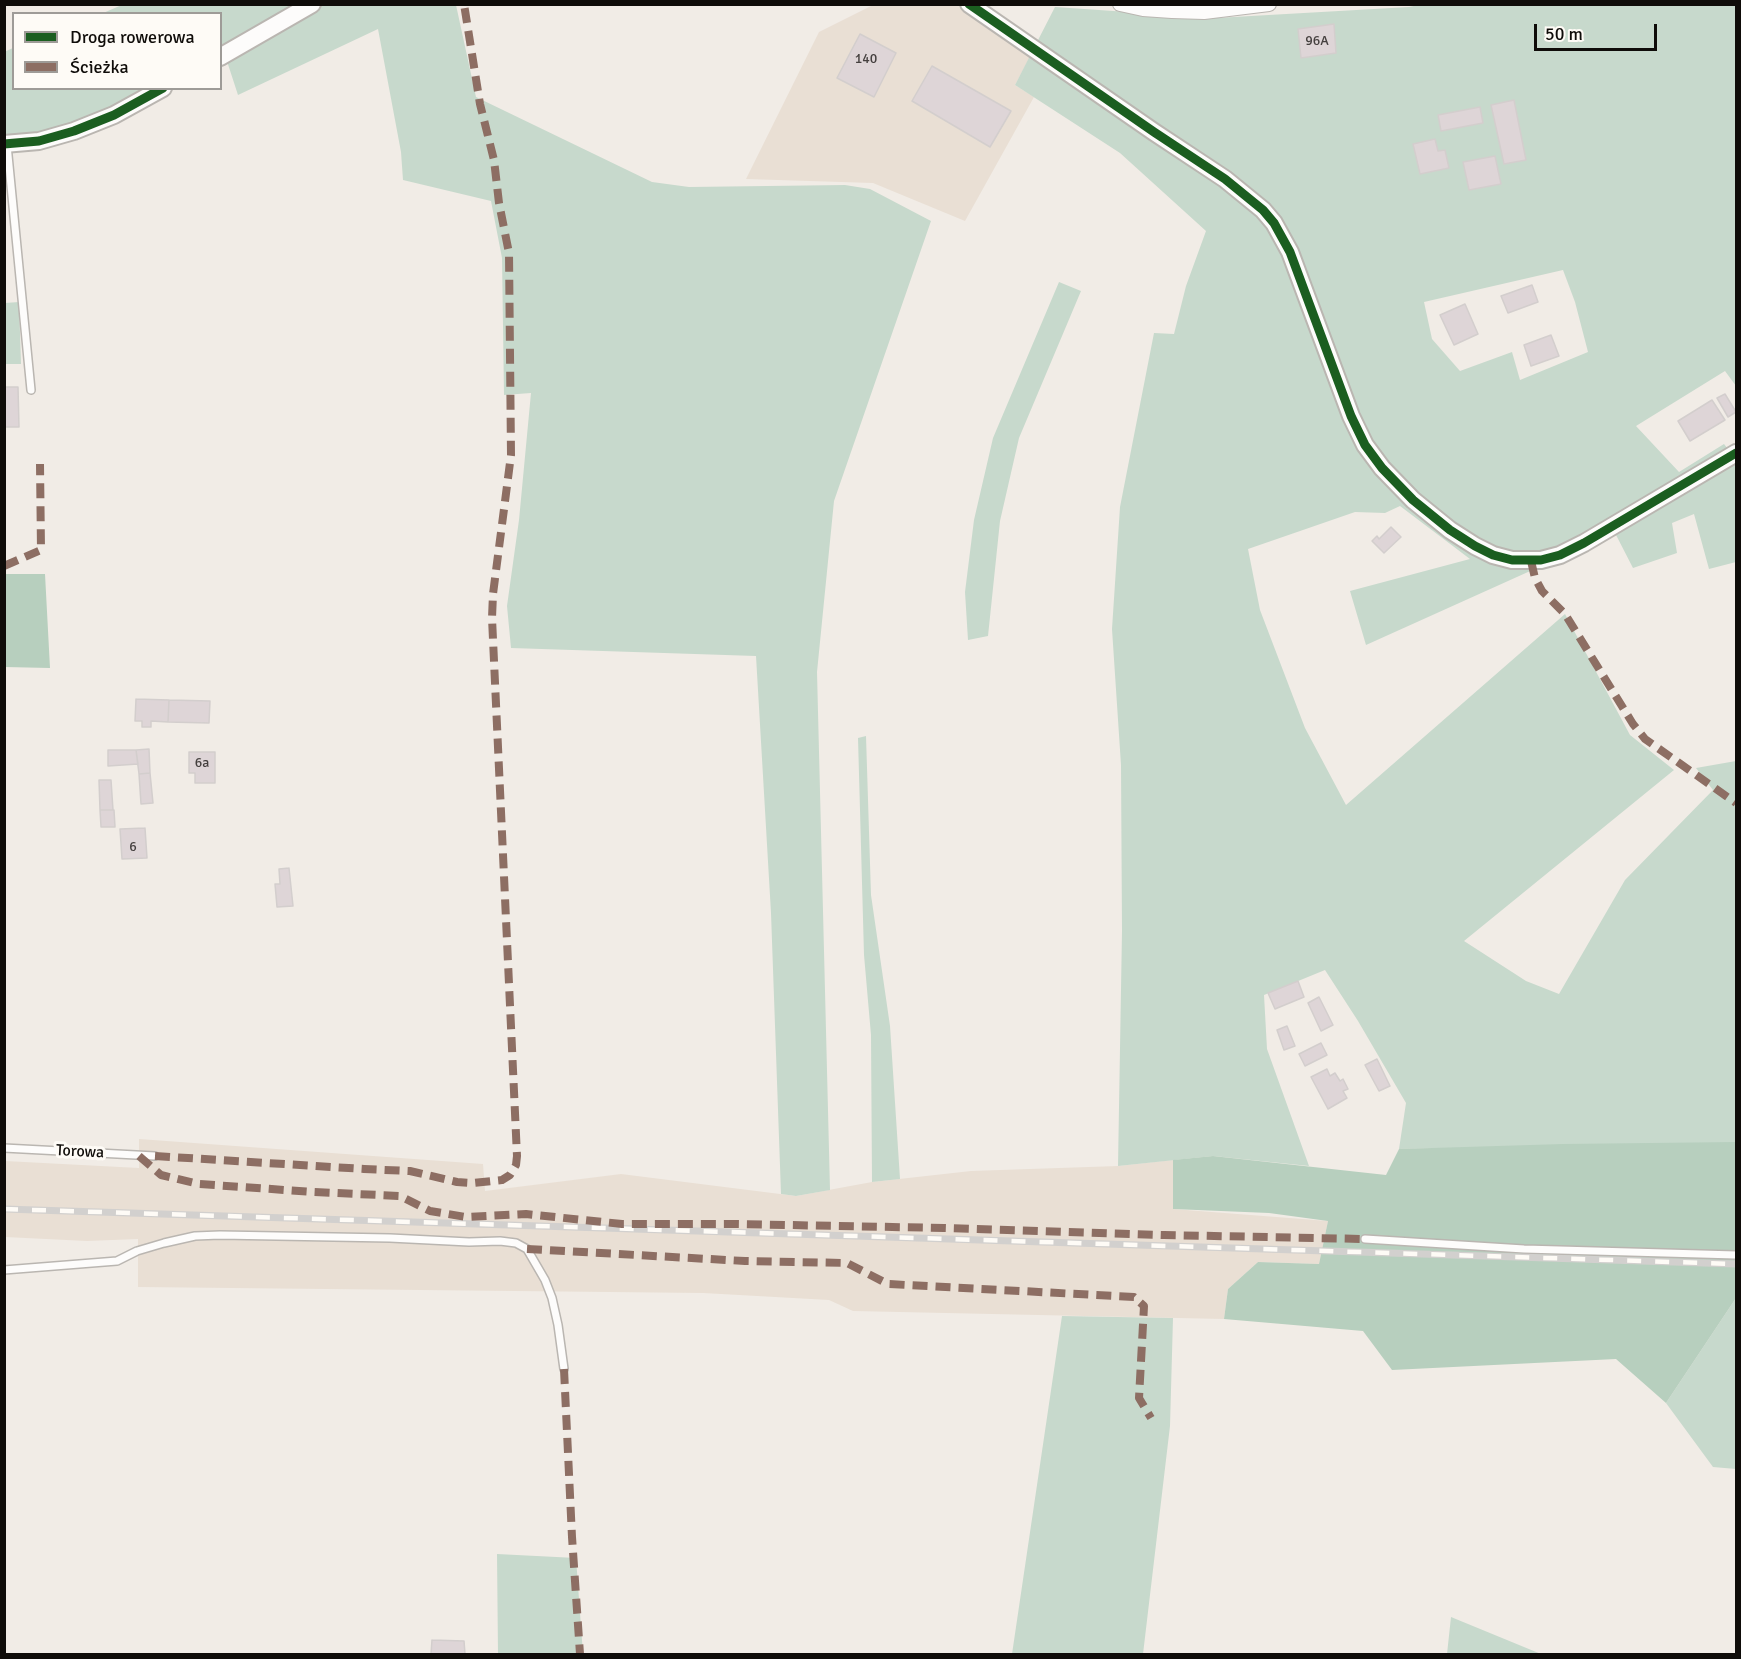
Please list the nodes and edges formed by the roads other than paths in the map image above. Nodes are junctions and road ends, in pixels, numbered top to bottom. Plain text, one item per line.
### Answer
1 (312, 4) edge
2 (969, 4) edge
3 (1120, 4) edge
4 (1269, 4) edge
5 (222, 56) edge
6 (159, 90) edge
7 (6, 144) edge
8 (31, 390) dead end
9 (1737, 453) edge
10 (4, 1148) edge
11 (155, 1156) dead end
12 (1365, 1239) dead end
13 (1737, 1255) edge
14 (4, 1270) edge
15 (564, 1369) dead end

1 - 5 street
2 - 9 street
3 - 4 street
6 - 7 street
7 - 8 lane
10 - 11 lane, Torowa
12 - 13 lane
14 - 15 lane

